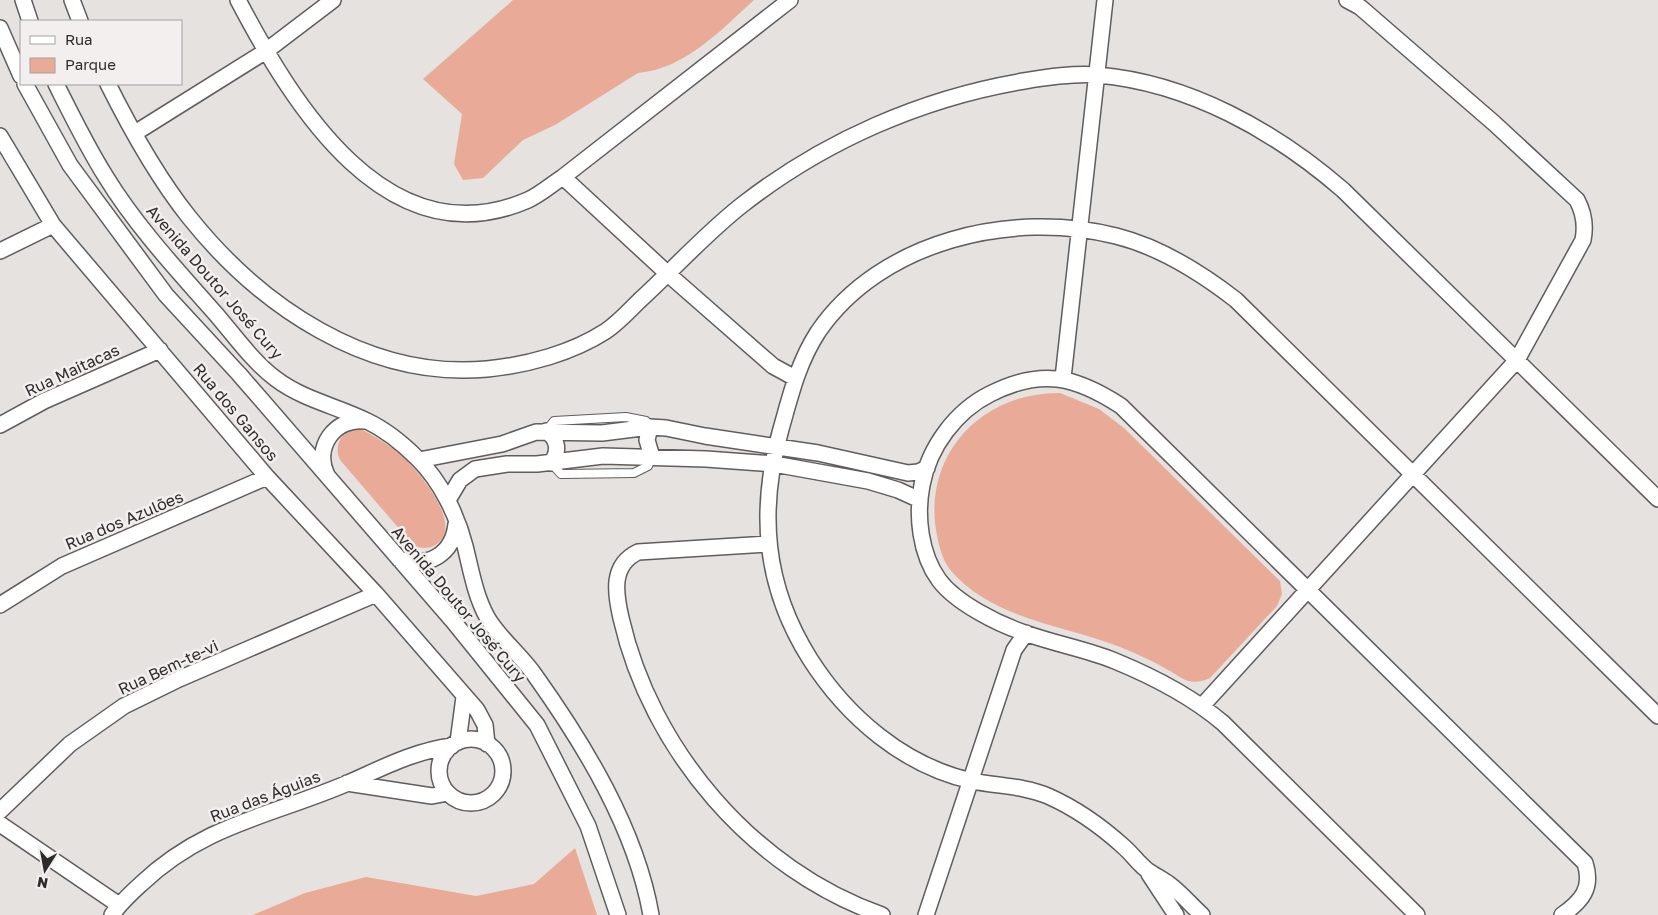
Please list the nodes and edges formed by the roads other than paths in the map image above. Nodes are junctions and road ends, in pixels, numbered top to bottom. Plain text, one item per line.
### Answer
1 (23, 0) edge
2 (72, 0) edge
3 (238, 0) edge
4 (333, 0) edge
5 (790, 0) edge
6 (1105, 0) edge
7 (1357, 2) edge
8 (30, 20) edge
9 (80, 20) edge
10 (0, 28) edge
11 (266, 51) junction
12 (20, 74) edge
13 (1097, 74) junction
14 (26, 85) edge
15 (56, 85) edge
16 (109, 85) edge
17 (135, 133) junction
18 (0, 136) edge
19 (563, 177) junction
20 (53, 225) junction
21 (1080, 229) junction
22 (0, 251) edge
23 (668, 274) junction
24 (160, 350) junction
25 (1517, 360) junction
26 (795, 378) junction
27 (1063, 378) junction
28 (369, 422) junction
29 (0, 425) edge
30 (650, 427) junction
31 (546, 431) junction
32 (776, 446) junction
33 (652, 457) junction
34 (419, 460) junction
35 (551, 463) junction
36 (774, 464) junction
37 (927, 468) junction
38 (1413, 474) junction
39 (267, 477) junction
40 (329, 478) junction
41 (1658, 499) edge
42 (448, 500) junction
43 (920, 500) junction
44 (456, 524) junction
45 (769, 544) junction
46 (399, 559) junction
47 (1308, 589) junction
48 (376, 594) junction
49 (0, 606) edge
50 (1026, 634) junction
51 (464, 697) junction
52 (1202, 706) junction
53 (1658, 716) edge
54 (455, 744) junction
55 (487, 744) junction
56 (971, 781) junction
57 (347, 783) junction
58 (448, 793) junction
59 (0, 811) edge
60 (0, 824) edge
61 (1146, 869) junction
62 (116, 910) edge
63 (618, 915) edge
64 (651, 915) edge
65 (882, 915) edge
66 (926, 915) edge
67 (1176, 915) edge
68 (1202, 915) edge
69 (1418, 915) edge
70 (1562, 915) edge

1 - 8 street
2 - 9 street
3 - 11 street
4 - 11 street
5 - 19 street
6 - 13 street
7 - 25 street
10 - 12 street
11 - 17 street
11 - 19 street
13 - 21 street
13 - 23 street
13 - 25 street
14 - 40 street, Avenida Doutor José Cury
15 - 28 street, Avenida Doutor José Cury
16 - 17 street
17 - 23 street
18 - 20 street, Rua dos Gansos
19 - 23 street
20 - 22 street
20 - 24 street, Rua dos Gansos
21 - 26 street
21 - 27 street
21 - 38 street
23 - 26 street
24 - 29 street, Rua Maitacas
24 - 39 street, Rua dos Gansos
25 - 38 street
25 - 41 street
26 - 32 street
27 - 37 street
27 - 47 street
28 - 34 street, Avenida Doutor José Cury
28 - 40 street
30 - 31 street
30 - 32 street
30 - 33 street
31 - 34 street
31 - 35 street
32 - 36 street
32 - 37 street
33 - 35 street
33 - 36 street
34 - 42 street, Avenida Doutor José Cury
35 - 42 street
36 - 43 street
36 - 45 street
37 - 43 street
38 - 47 street
38 - 53 street
39 - 48 street, Rua dos Gansos
39 - 49 street, Rua dos Azulões
40 - 46 street, Avenida Doutor José Cury
42 - 44 street, Avenida Doutor José Cury
43 - 50 street
44 - 46 street
44 - 64 street, Avenida Doutor José Cury
45 - 56 street
45 - 65 street
46 - 63 street, Avenida Doutor José Cury
47 - 52 street
47 - 70 street
48 - 51 street, Rua dos Gansos
48 - 59 street, Rua Bem-te-vi
50 - 52 street
50 - 56 street
51 - 54 street
51 - 55 street, Rua dos Gansos
52 - 69 street
54 - 55 street
54 - 57 street, Rua das Águias
54 - 58 street
55 - 58 street
56 - 61 street
56 - 66 street
57 - 58 street
57 - 62 street, Rua das Águias
60 - 62 street
61 - 67 street
61 - 68 street

